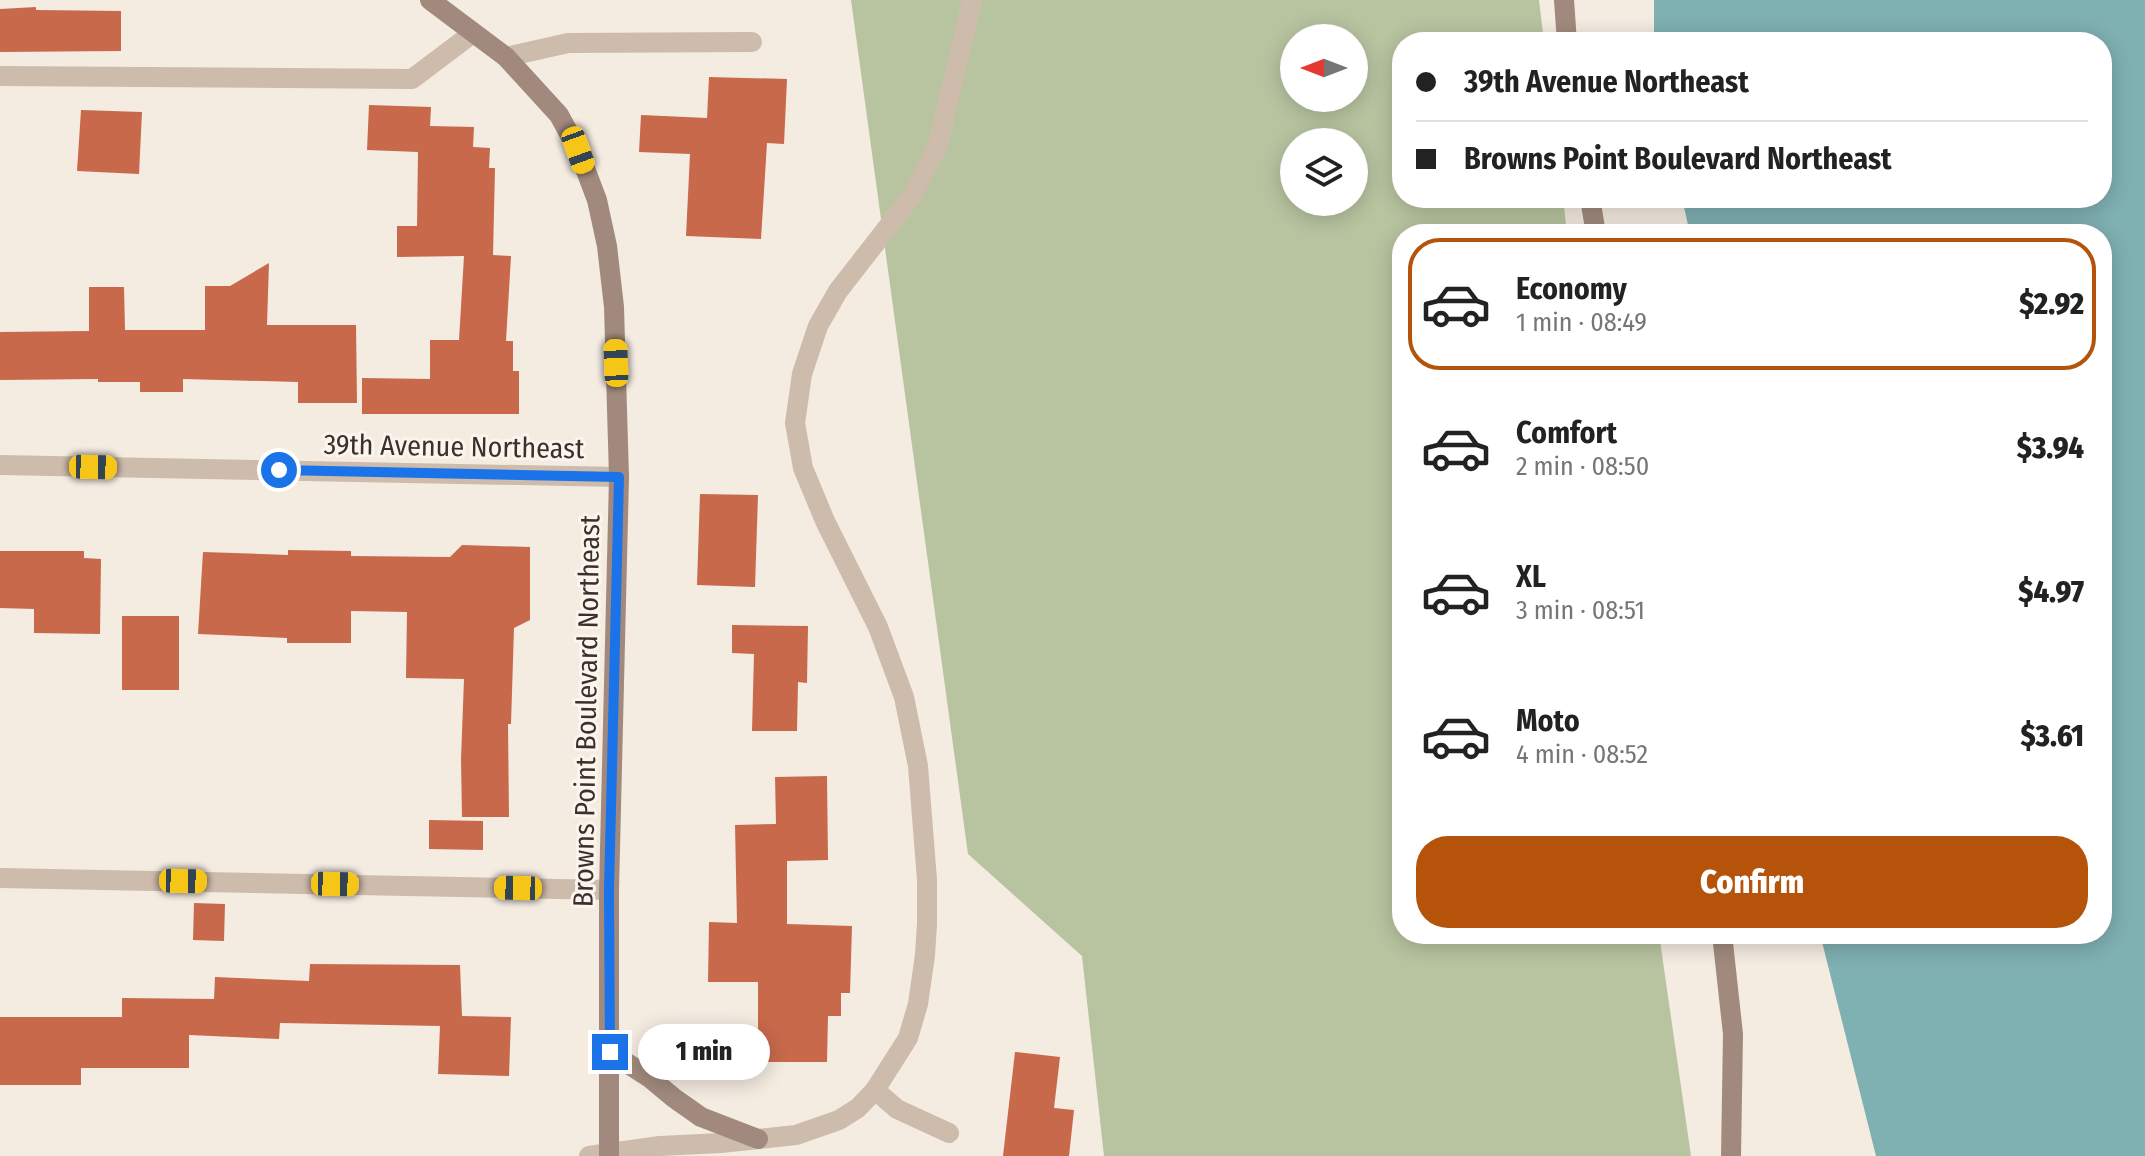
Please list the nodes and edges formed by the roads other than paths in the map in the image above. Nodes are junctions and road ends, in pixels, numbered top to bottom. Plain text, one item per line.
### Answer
1 (430, 0) edge
2 (972, 0) edge
3 (1564, 0) edge
4 (1566, 32) edge
5 (473, 33) junction
6 (752, 42) dead end
7 (506, 57) junction
8 (0, 76) edge
9 (0, 465) edge
10 (619, 477) junction
11 (0, 878) edge
12 (609, 890) junction
13 (1723, 944) edge
14 (610, 1052) junction
15 (875, 1090) junction
16 (949, 1133) dead end
17 (758, 1139) junction
18 (603, 1155) edge
19 (1731, 1156) edge

1 - 5 street, Browns Point Boulevard Northeast
2 - 15 street
3 - 4 street
5 - 7 street, Browns Point Boulevard Northeast
5 - 8 street
6 - 7 street
7 - 10 street, Browns Point Boulevard Northeast
9 - 10 street, 39th Avenue Northeast
10 - 12 street, Browns Point Boulevard Northeast
11 - 12 street
12 - 14 street, Browns Point Boulevard Northeast
13 - 19 street
14 - 17 street
14 - 18 street, Browns Point Boulevard Northeast
15 - 16 street
15 - 17 street
17 - 18 street

